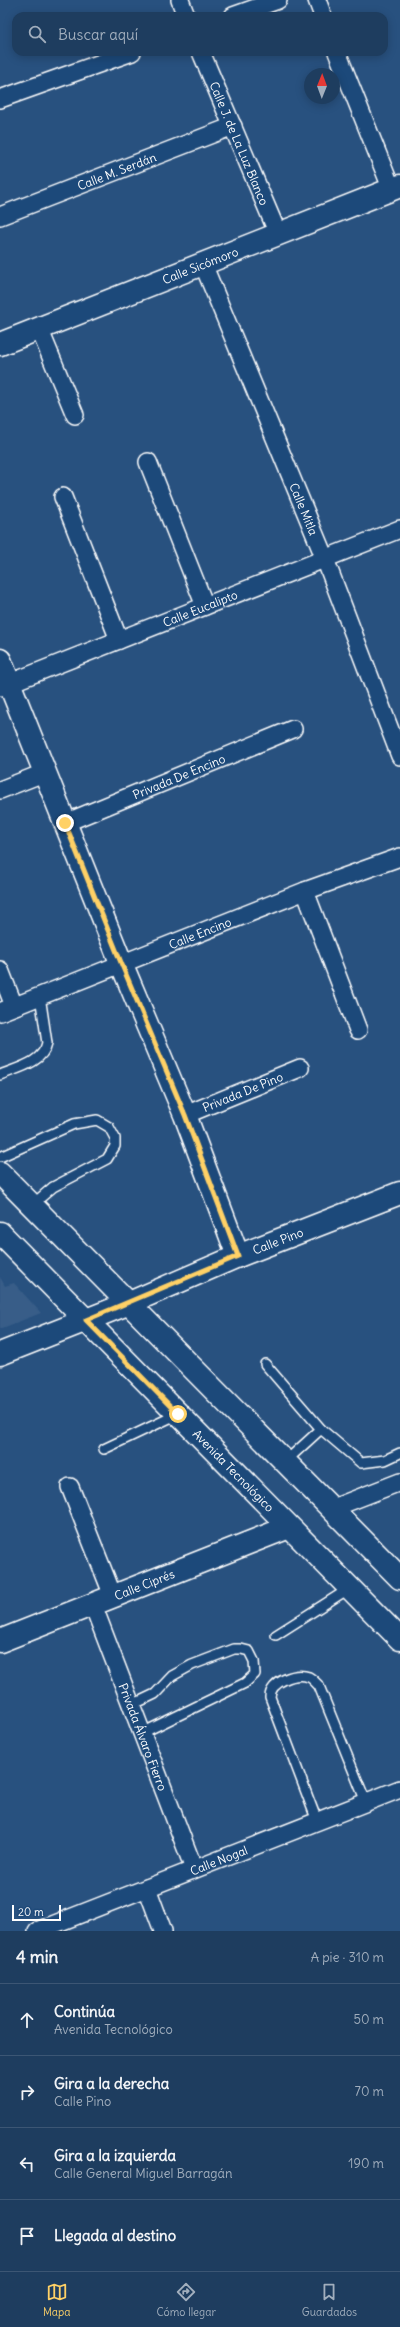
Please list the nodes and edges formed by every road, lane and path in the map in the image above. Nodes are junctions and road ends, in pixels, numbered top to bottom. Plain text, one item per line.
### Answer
1 (180, 0) edge
2 (278, 0) edge
3 (317, 0) edge
4 (184, 12) edge
5 (244, 12) edge
6 (322, 12) edge
7 (121, 56) edge
8 (203, 56) edge
9 (339, 56) edge
10 (0, 99) edge
11 (232, 126) junction
12 (396, 188) edge
13 (0, 216) edge
14 (278, 234) junction
15 (202, 264) junction
16 (39, 328) junction
17 (0, 344) edge
18 (75, 415) dead end
19 (148, 462) dead end
20 (63, 498) dead end
21 (400, 529) edge
22 (325, 559) junction
23 (205, 606) junction
24 (119, 640) junction
25 (0, 660) edge
26 (5, 685) edge
27 (293, 729) dead end
28 (400, 756) edge
29 (46, 772) junction
30 (0, 790) edge
31 (65, 823) junction
32 (400, 857) edge
33 (305, 891) junction
34 (122, 965) junction
35 (0, 970) edge
36 (40, 996) junction
37 (7, 1009) edge
38 (358, 1030) dead end
39 (300, 1068) dead end
40 (0, 1075) edge
41 (185, 1115) junction
42 (0, 1157) edge
43 (0, 1173) edge
44 (400, 1193) edge
45 (32, 1206) junction
46 (0, 1233) edge
47 (238, 1256) junction
48 (127, 1304) junction
49 (86, 1320) junction
50 (0, 1354) edge
51 (265, 1364) dead end
52 (178, 1414) junction
53 (321, 1429) junction
54 (104, 1449) dead end
55 (400, 1453) edge
56 (286, 1462) junction
57 (400, 1482) edge
58 (70, 1487) dead end
59 (333, 1508) junction
60 (289, 1527) junction
61 (400, 1578) edge
62 (350, 1588) junction
63 (113, 1596) junction
64 (93, 1605) junction
65 (276, 1635) dead end
66 (400, 1640) edge
67 (0, 1641) edge
68 (132, 1705) junction
69 (142, 1733) junction
70 (400, 1789) edge
71 (366, 1802) junction
72 (317, 1821) junction
73 (194, 1869) junction
74 (147, 1888) junction
75 (37, 1931) edge
76 (163, 1931) edge

1 - 4 street
2 - 5 street
3 - 6 street
7 - 10 street
8 - 11 street, Calle J. de La Luz Blanco
9 - 12 street
11 - 13 street, Calle M. Serdán
11 - 14 street, Calle J. de La Luz Blanco
12 - 14 main road, Calle Sicómoro
14 - 15 main road, Calle Sicómoro
15 - 16 main road, Calle Sicómoro
15 - 22 street, Calle Mitla
16 - 17 main road, Calle Sicómoro
16 - 18 street
19 - 23 street
20 - 24 street
21 - 22 street, Calle Eucalipto
22 - 23 street, Calle Eucalipto
22 - 28 street, Calle Mitla
23 - 24 street, Calle Eucalipto
24 - 26 street, Calle Eucalipto
25 - 26 main road
26 - 29 main road
27 - 31 street, Privada De Encino
29 - 30 street
29 - 31 main road
31 - 34 main road
32 - 33 street, Calle Encino
33 - 34 street, Calle Encino
33 - 38 street
34 - 36 street, Calle Encino
34 - 41 main road
35 - 37 street
36 - 37 street, Calle Encino
36 - 40 lane
39 - 41 street, Privada De Pino
41 - 47 main road
42 - 45 lane
43 - 45 main road
44 - 47 main road, Calle Pino
45 - 48 main road
46 - 49 main road, Avenida Tecnológico
47 - 48 main road, Calle Pino
48 - 49 main road, Calle Pino
48 - 56 main road
49 - 50 main road, Calle Pino
49 - 52 main road, Avenida Tecnológico
51 - 53 lane
52 - 54 lane
52 - 60 main road, Avenida Tecnológico
53 - 55 lane
53 - 56 lane
56 - 59 main road
57 - 59 street
58 - 63 street
59 - 61 main road
60 - 62 main road, Avenida Tecnológico
60 - 63 main road, Calle Ciprés
62 - 65 lane
62 - 66 main road, Avenida Tecnológico
63 - 64 main road, Calle Ciprés
64 - 67 main road, Calle Ciprés
64 - 68 street, Privada Álvaro Fierro
68 - 69 street, Privada Álvaro Fierro
68 - 69 lane
69 - 73 street, Privada Álvaro Fierro
70 - 71 street, Calle Nogal
71 - 72 street, Calle Nogal
71 - 72 lane
72 - 73 street, Calle Nogal
73 - 74 street, Calle Nogal
74 - 75 street, Calle Nogal
74 - 76 street

